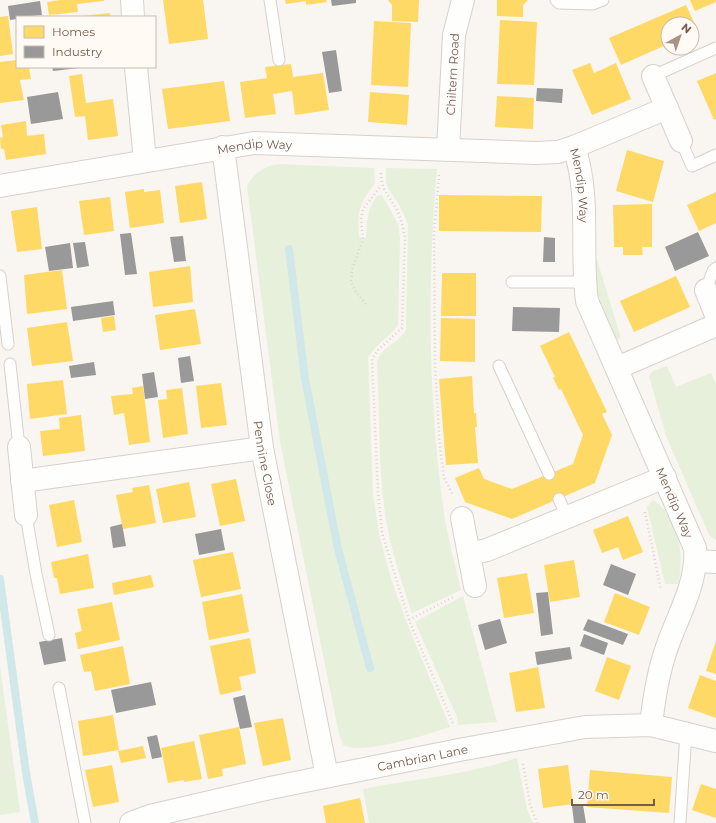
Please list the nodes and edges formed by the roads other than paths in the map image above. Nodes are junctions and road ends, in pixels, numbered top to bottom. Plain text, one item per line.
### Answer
1 (132, 0) edge
2 (270, 0) edge
3 (463, 0) edge
4 (556, 0) edge
5 (603, 0) edge
6 (133, 16) edge
7 (716, 48) edge
8 (280, 60) dead end
9 (136, 68) edge
10 (653, 76) joint
11 (667, 108) junction
12 (681, 141) joint
13 (223, 147) junction
14 (574, 147) junction
15 (444, 149) junction
16 (716, 155) edge
17 (145, 161) junction
18 (0, 186) edge
19 (716, 268) edge
20 (0, 276) edge
21 (512, 282) dead end
22 (585, 282) junction
23 (706, 290) joint
24 (716, 315) edge
25 (716, 325) edge
26 (8, 344) dead end
27 (10, 364) dead end
28 (499, 366) dead end
29 (617, 368) junction
30 (19, 447) joint
31 (262, 448) junction
32 (549, 474) dead end
33 (665, 477) junction
34 (22, 481) junction
35 (26, 515) joint
36 (462, 518) road end
37 (469, 554) junction
38 (706, 561) edge
39 (475, 586) road end
40 (49, 635) dead end
41 (59, 688) dead end
42 (651, 725) junction
43 (686, 734) junction
44 (716, 741) edge
45 (327, 776) junction
46 (85, 823) edge
47 (131, 823) edge
48 (680, 823) edge

1 - 6 street
2 - 8 lane
3 - 15 street, Chiltern Road
4 - 5 lane
7 - 10 lane
9 - 17 street
10 - 11 street
11 - 12 street
11 - 14 street
12 - 16 lane
13 - 15 street, Mendip Way
13 - 17 street, Mendip Way
13 - 31 street, Pennine Close
14 - 15 street, Mendip Way
14 - 22 street, Mendip Way
17 - 18 street, Mendip Way
19 - 23 lane
20 - 26 lane
21 - 22 lane
22 - 29 street, Mendip Way
23 - 24 street
25 - 29 street
27 - 30 lane
28 - 32 lane
29 - 33 street, Mendip Way
30 - 34 street
31 - 34 street
31 - 45 street, Pennine Close
33 - 37 street
33 - 38 street, Mendip Way
34 - 35 street
35 - 40 lane
36 - 37 street
37 - 39 street
38 - 42 street, Mendip Way
41 - 46 lane
42 - 43 street, Cambrian Lane
42 - 45 street, Cambrian Lane
43 - 44 street, Cambrian Lane
43 - 48 lane
45 - 47 street, Cambrian Lane

